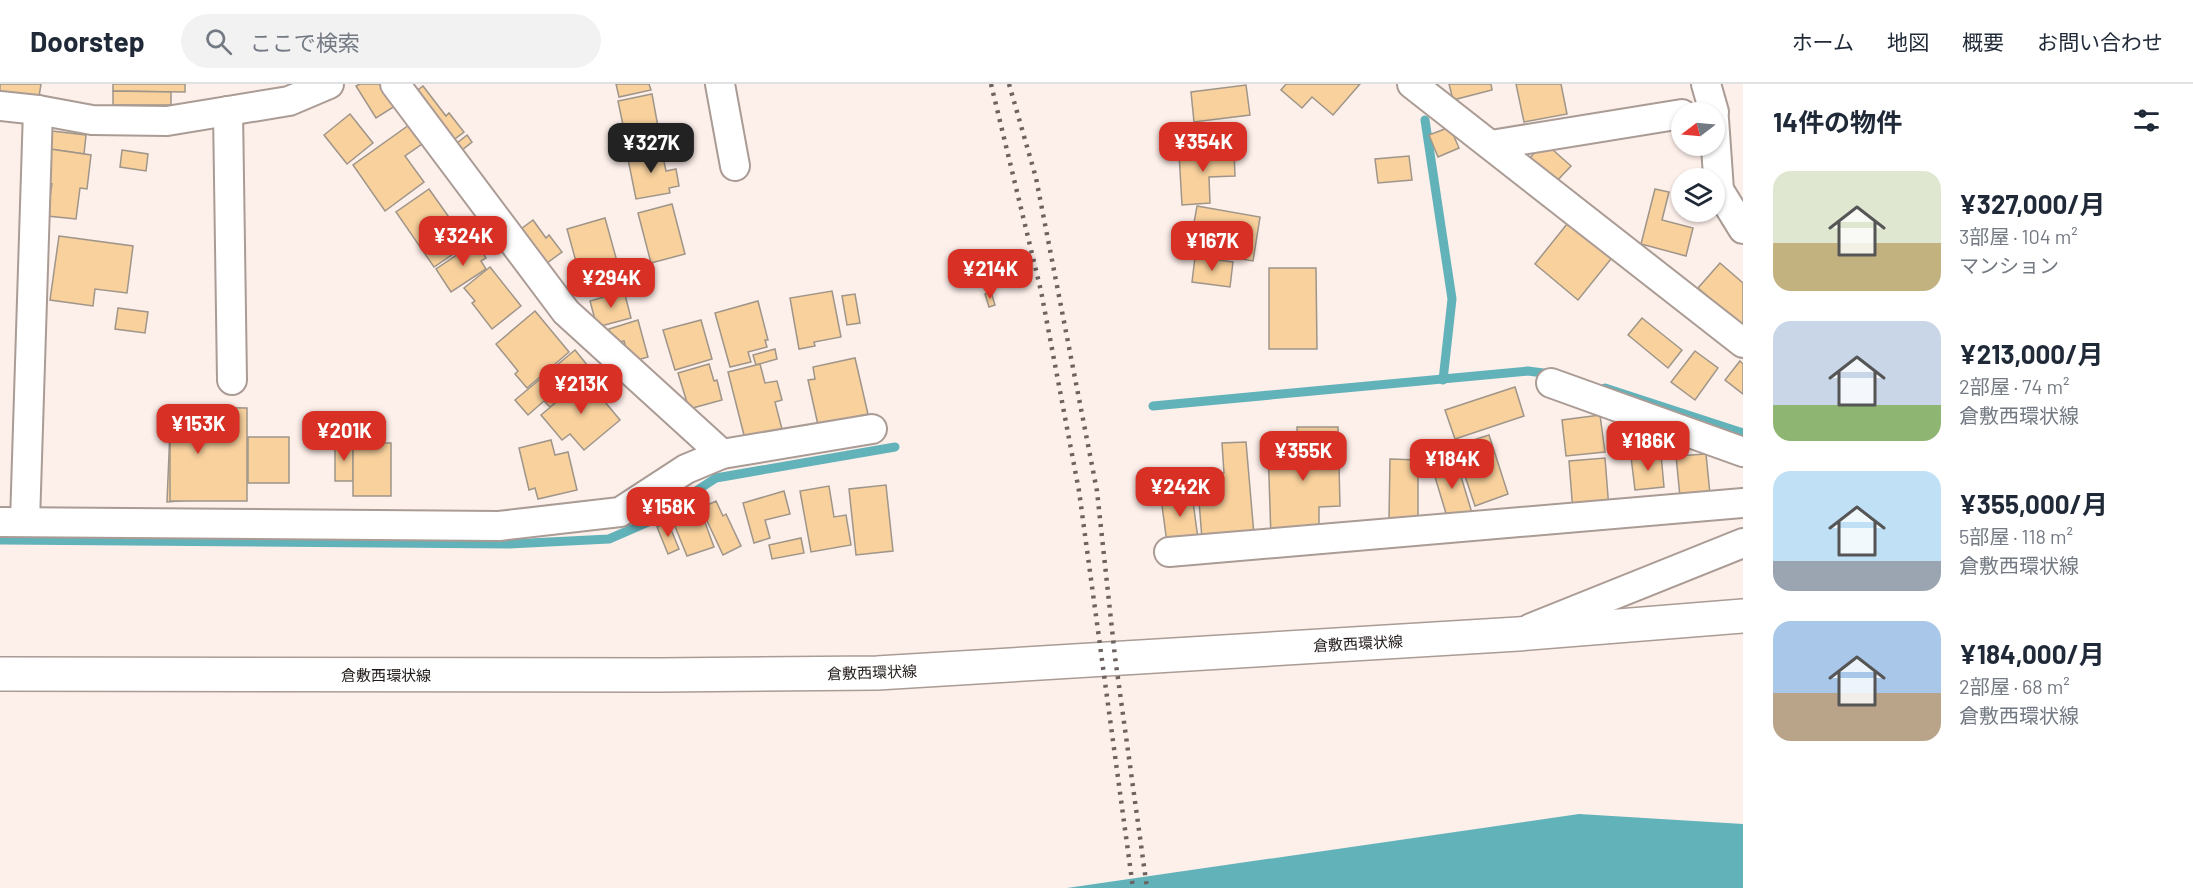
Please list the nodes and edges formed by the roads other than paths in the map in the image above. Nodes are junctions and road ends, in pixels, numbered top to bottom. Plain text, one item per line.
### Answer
1 (329, 84) edge
2 (395, 84) edge
3 (720, 84) edge
4 (1412, 84) edge
5 (0, 106) edge
6 (38, 110) junction
7 (228, 111) junction
8 (1671, 116) edge
9 (1491, 145) junction
10 (1714, 156) edge
11 (735, 166) dead end
12 (1743, 229) edge
13 (1743, 343) edge
14 (232, 380) dead end
15 (1551, 383) dead end
16 (872, 429) dead end
17 (1743, 452) edge
18 (722, 454) junction
19 (1743, 503) edge
20 (12, 522) edge
21 (1743, 543) edge
22 (1169, 552) dead end
23 (1743, 616) edge
24 (1518, 634) junction
25 (0, 674) edge

1 - 7 street
2 - 18 street
3 - 11 street
4 - 9 street
5 - 6 street
6 - 7 street
6 - 20 street
7 - 14 street
8 - 9 street
9 - 13 street
10 - 12 street
15 - 17 street
16 - 18 street
18 - 20 street
19 - 22 street
21 - 24 street
23 - 24 main road, 倉敷西環状線
24 - 25 main road, 倉敷西環状線

